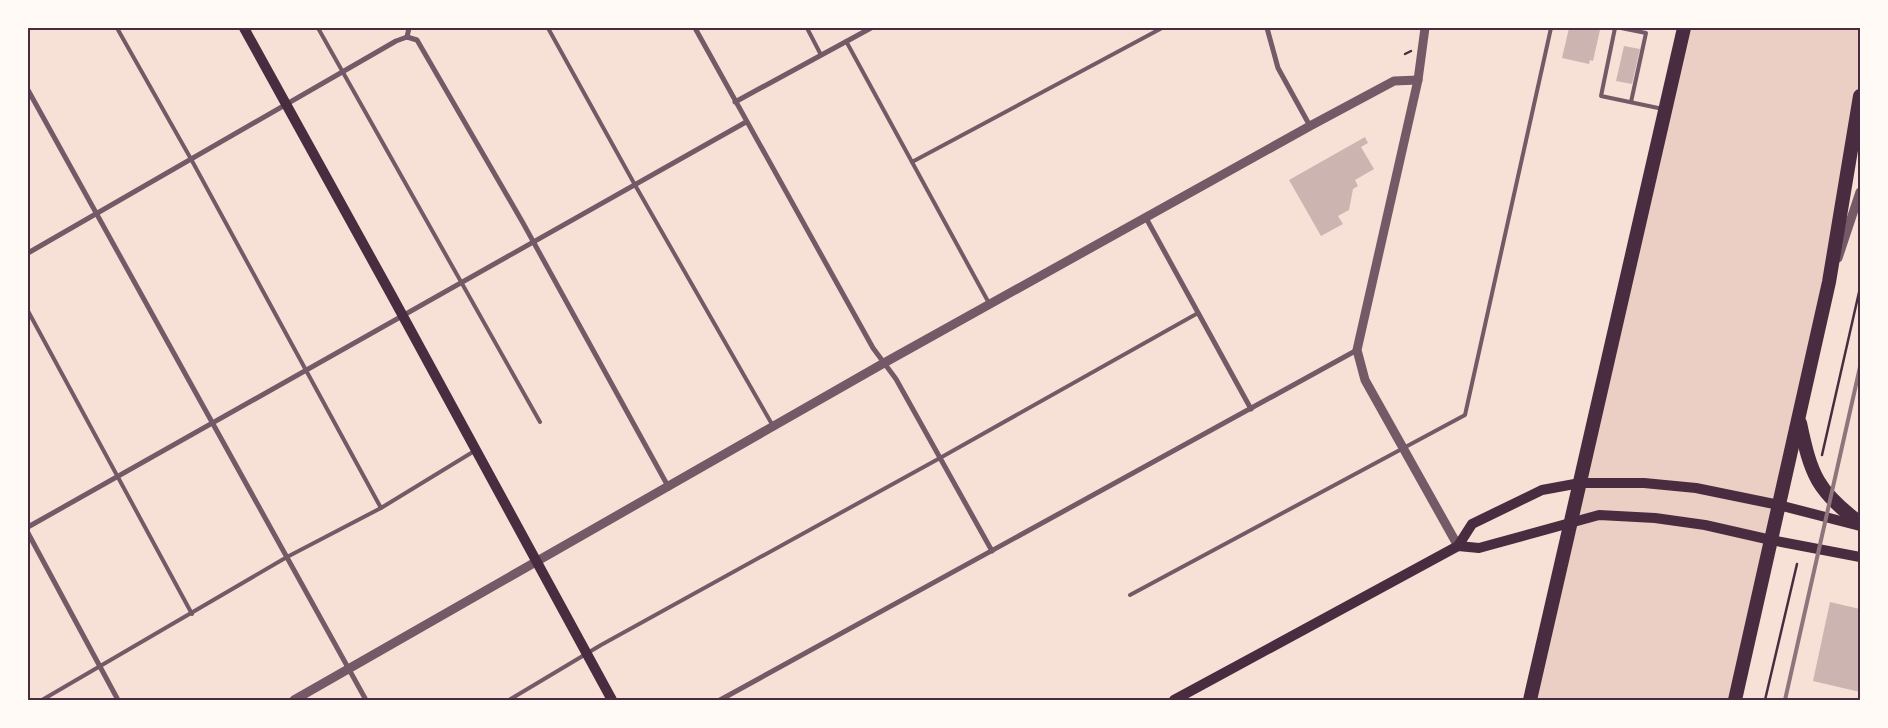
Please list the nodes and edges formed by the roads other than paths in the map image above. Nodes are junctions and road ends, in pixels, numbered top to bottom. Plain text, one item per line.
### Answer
1 (117, 28) edge
2 (244, 28) edge
3 (318, 28) edge
4 (409, 28) edge
5 (548, 28) edge
6 (695, 28) edge
7 (807, 28) edge
8 (871, 28) edge
9 (1162, 28) edge
10 (1267, 28) edge
11 (1425, 28) edge
12 (1551, 28) edge
13 (1614, 28) edge
14 (1621, 28) edge
15 (1684, 28) edge
16 (407, 37) junction
17 (846, 41) junction
18 (821, 55) junction
19 (343, 72) junction
20 (1418, 80) junction
21 (28, 90) edge
22 (1860, 96) edge
23 (735, 102) junction
24 (1631, 102) junction
25 (286, 104) junction
26 (1665, 109) junction
27 (746, 122) junction
28 (1310, 126) junction
29 (191, 159) junction
30 (912, 162) junction
31 (635, 184) junction
32 (1860, 192) edge
33 (96, 214) junction
34 (1146, 218) junction
35 (533, 242) junction
36 (28, 252) edge
37 (462, 282) junction
38 (1829, 282) junction
39 (990, 305) junction
40 (28, 311) edge
41 (1198, 313) junction
42 (403, 315) junction
43 (1357, 350) junction
44 (884, 364) junction
45 (306, 370) junction
46 (1251, 409) junction
47 (1799, 417) junction
48 (213, 422) junction
49 (540, 422) dead end
50 (774, 427) junction
51 (1403, 447) junction
52 (476, 450) junction
53 (940, 458) junction
54 (117, 475) junction
55 (1580, 482) junction
56 (668, 488) junction
57 (1779, 504) junction
58 (381, 508) junction
59 (1570, 524) junction
60 (1860, 524) edge
61 (28, 527) edge
62 (28, 533) edge
63 (1771, 540) junction
64 (1458, 546) junction
65 (992, 551) junction
66 (287, 557) junction
67 (1860, 557) edge
68 (536, 563) junction
69 (1130, 595) dead end
70 (192, 614) junction
71 (586, 654) junction
72 (100, 668) junction
73 (350, 669) junction
74 (42, 700) edge
75 (118, 700) edge
76 (294, 700) edge
77 (366, 700) edge
78 (509, 700) edge
79 (612, 700) edge
80 (720, 700) edge
81 (1174, 700) edge
82 (1530, 700) edge
83 (1735, 700) edge

1 - 29 lane
2 - 25 main road
3 - 19 lane
4 - 16 street
5 - 31 lane
6 - 23 street
7 - 18 lane
8 - 17 street
9 - 30 lane
10 - 28 street
11 - 20 street
12 - 51 lane
13 - 24 lane
14 - 24 lane
15 - 26 highway
16 - 19 street
16 - 35 street
17 - 18 street
17 - 30 lane
18 - 23 street
19 - 25 street
19 - 37 lane
20 - 28 street
20 - 43 street
21 - 33 street
22 - 38 highway
23 - 27 street
24 - 26 lane
25 - 29 street
25 - 42 main road
26 - 55 highway
27 - 31 street
27 - 44 street
28 - 34 street
29 - 33 street
29 - 45 lane
30 - 39 lane
31 - 35 street
31 - 50 lane
32 - 38 street
33 - 36 street
33 - 48 street
34 - 39 street
34 - 41 street
35 - 37 street
35 - 56 street
37 - 42 street
37 - 49 lane
38 - 47 highway
39 - 44 street
40 - 54 lane
41 - 46 street
41 - 53 lane
42 - 45 street
42 - 52 main road
43 - 46 street
43 - 51 street
44 - 50 street
44 - 53 street
45 - 48 street
45 - 58 lane
46 - 65 street
47 - 57 highway
47 - 60 highway
48 - 54 street
48 - 66 street
50 - 56 street
51 - 64 street
51 - 69 lane
52 - 58 lane
52 - 68 main road
53 - 65 street
53 - 71 lane
54 - 61 street
54 - 70 lane
55 - 57 main road
55 - 59 highway
55 - 64 main road
56 - 68 street
57 - 60 main road
57 - 63 highway
58 - 66 lane
59 - 63 main road
59 - 64 main road
59 - 82 highway
62 - 72 street
63 - 67 main road
63 - 83 highway
64 - 81 main road
65 - 80 street
66 - 70 lane
66 - 73 street
68 - 71 main road
68 - 73 street
70 - 72 lane
71 - 78 lane
71 - 79 main road
72 - 74 lane
72 - 75 street
73 - 76 street
73 - 77 street

